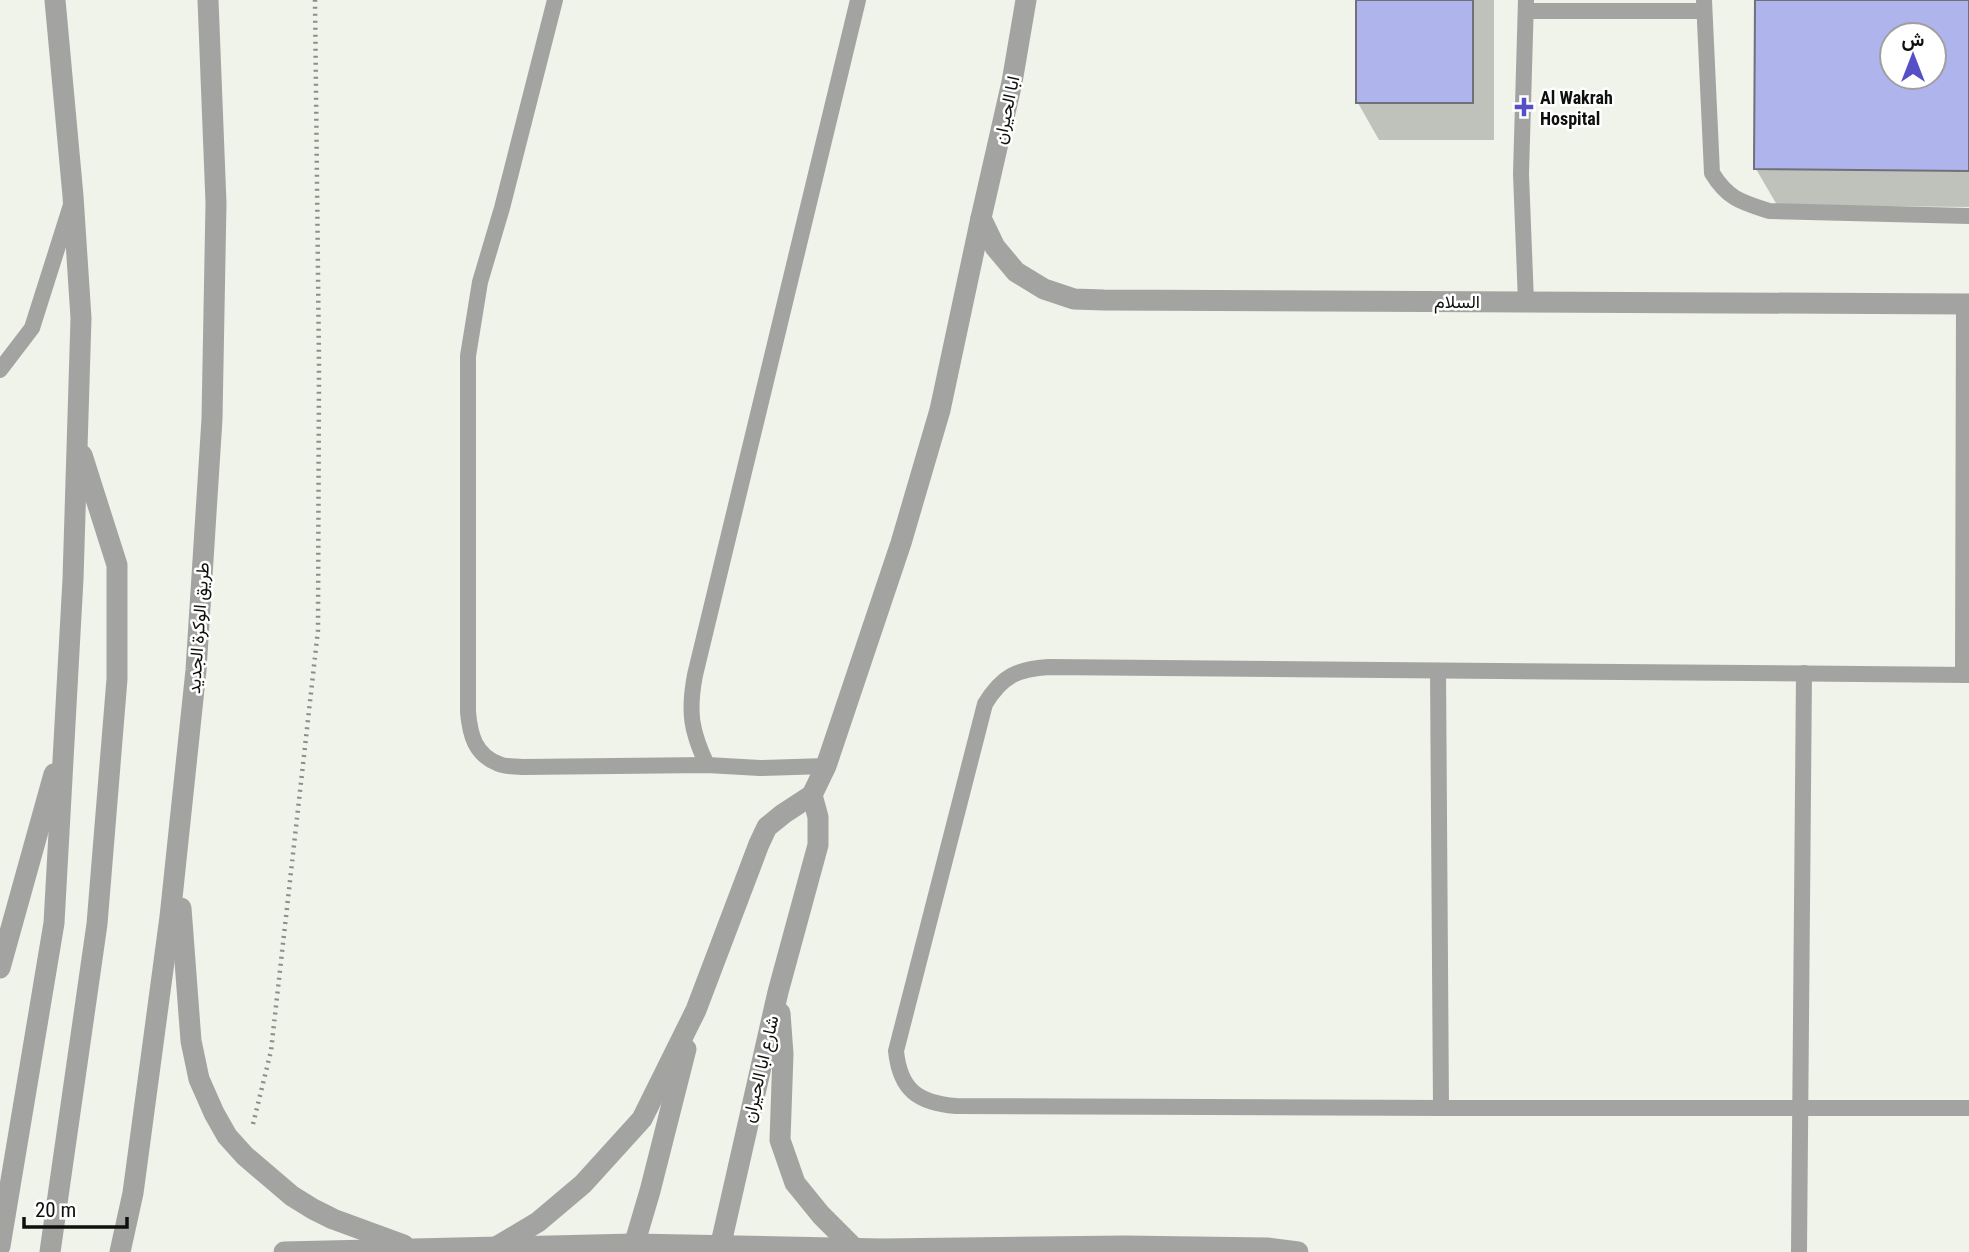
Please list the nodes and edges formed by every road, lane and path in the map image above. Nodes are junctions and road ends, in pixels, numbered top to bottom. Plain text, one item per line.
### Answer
1 (55, 0) edge
2 (208, 0) edge
3 (315, 0) edge
4 (555, 0) edge
5 (858, 0) edge
6 (1026, 0) edge
7 (1527, 5) edge
8 (1704, 5) edge
9 (74, 196) junction
10 (1969, 216) edge
11 (981, 218) junction
12 (1526, 302) junction
13 (1966, 303) edge
14 (0, 369) edge
15 (1966, 412) edge
16 (77, 440) junction
17 (1438, 671) junction
18 (1804, 673) junction
19 (1966, 675) edge
20 (65, 732) junction
21 (707, 765) junction
22 (826, 766) junction
23 (812, 794) junction
24 (177, 847) junction
25 (0, 968) edge
26 (778, 992) junction
27 (696, 1010) junction
28 (1441, 1108) junction
29 (1800, 1108) junction
30 (1969, 1108) edge
31 (245, 1156) junction
32 (0, 1246) edge
33 (496, 1247) junction
34 (720, 1248) edge
35 (854, 1248) junction
36 (416, 1249) junction
37 (638, 1249) edge
38 (50, 1252) edge
39 (120, 1252) edge
40 (284, 1252) edge
41 (1298, 1252) edge
42 (1799, 1252) edge

1 - 9 street
2 - 24 street, طريق الوكرة الجديد
3 - 31 path
4 - 21 lane
5 - 21 lane
6 - 11 street, ابا الحيران
7 - 8 lane
7 - 12 lane
8 - 10 lane
9 - 14 lane
9 - 16 street
11 - 12 street, السلام
11 - 22 street, ابا الحيران
12 - 13 street, السلام
13 - 15 lane
15 - 19 lane
16 - 20 street
16 - 38 street
17 - 18 lane
17 - 28 lane
17 - 28 lane
18 - 19 lane
18 - 29 lane
20 - 25 street
20 - 32 street
21 - 22 lane
22 - 23 street, ابا الحيران
23 - 26 street, شارع ابا الحيران
23 - 27 street
24 - 31 street
24 - 39 street, طريق الوكرة الجديد
26 - 34 street, شارع ابا الحيران
26 - 35 street
27 - 33 street
27 - 37 street
28 - 29 lane
29 - 30 lane
29 - 42 lane
31 - 36 street
33 - 36 street
33 - 37 street
34 - 35 street
34 - 37 street
35 - 41 street
36 - 40 street

